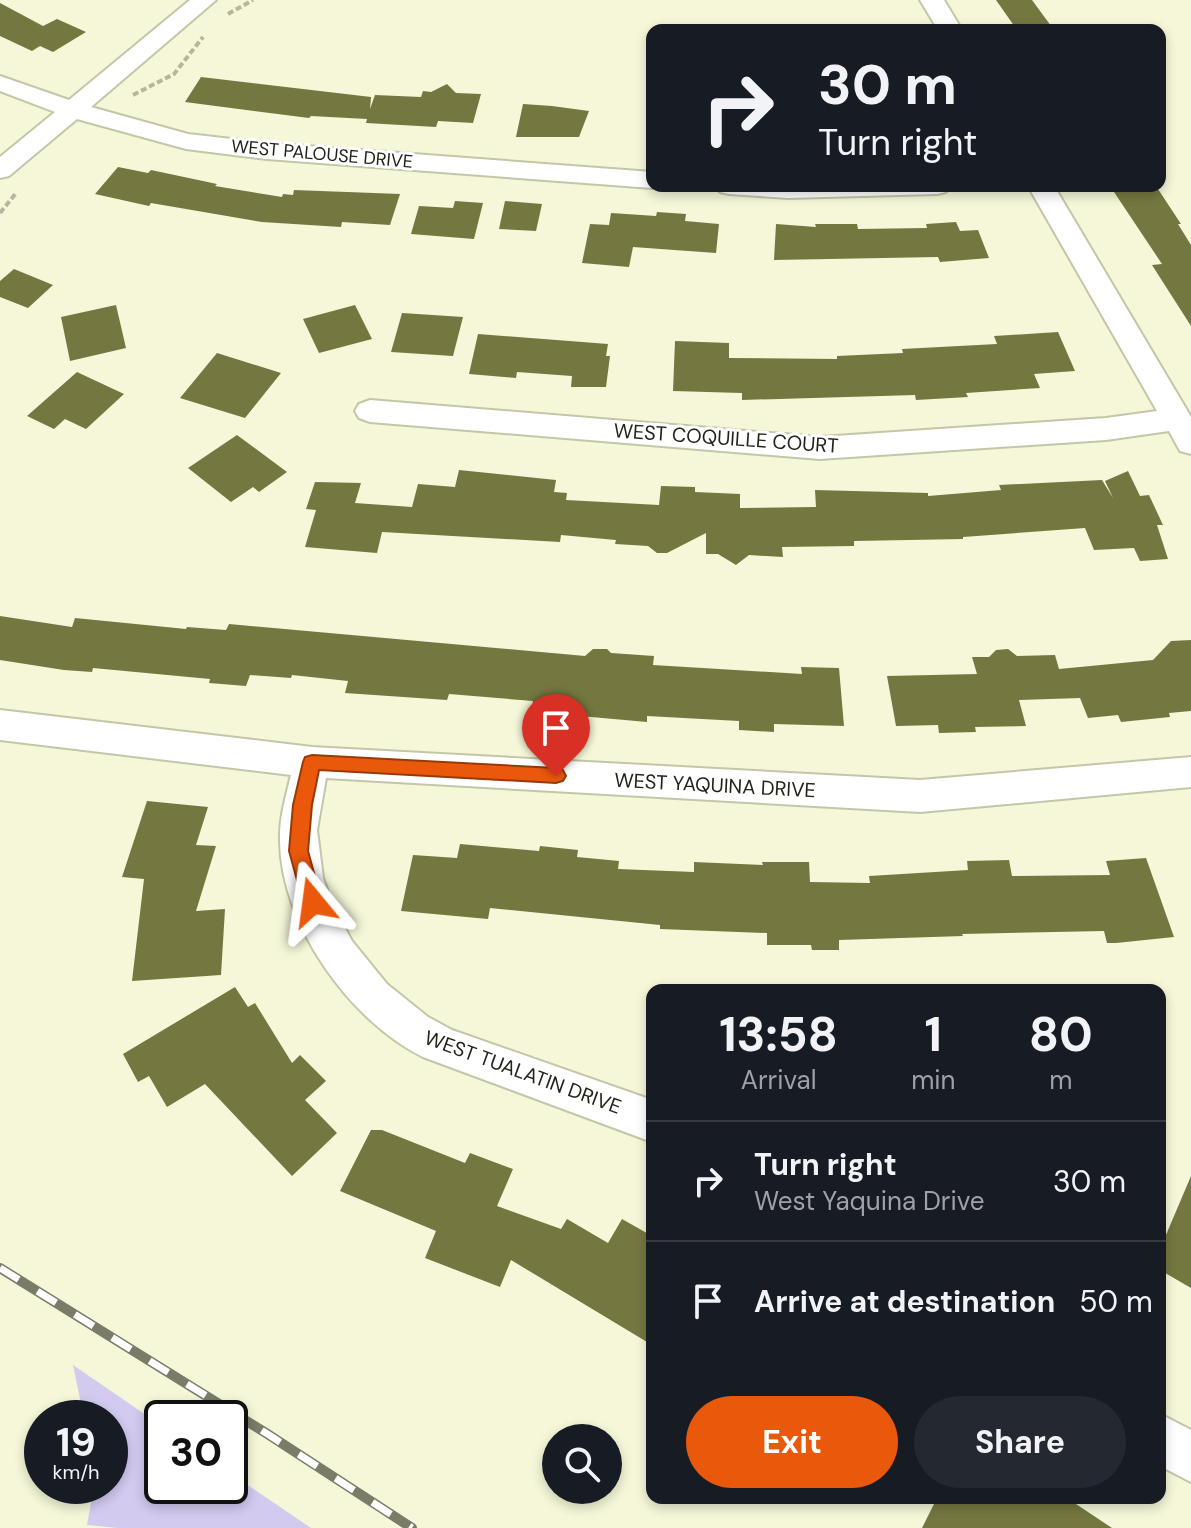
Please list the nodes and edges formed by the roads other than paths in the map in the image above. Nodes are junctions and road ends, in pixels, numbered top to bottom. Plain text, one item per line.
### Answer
1 (204, 0) edge
2 (932, 0) edge
3 (946, 24) edge
4 (0, 83) edge
5 (70, 109) junction
6 (0, 170) edge
7 (646, 180) edge
8 (1045, 192) edge
9 (370, 411) dead end
10 (1184, 431) edge
11 (0, 725) edge
12 (312, 762) junction
13 (1191, 772) edge
14 (646, 1118) edge
15 (1166, 1442) edge
16 (1191, 1458) edge

1 - 5 street
2 - 3 street
4 - 5 street, WEST PALOUSE DRIVE
5 - 6 street
5 - 7 street, WEST PALOUSE DRIVE
8 - 10 street
9 - 10 street, WEST COQUILLE COURT
11 - 12 street, WEST YAQUINA DRIVE
12 - 13 street, WEST YAQUINA DRIVE
12 - 14 street, WEST TUALATIN DRIVE
15 - 16 street

